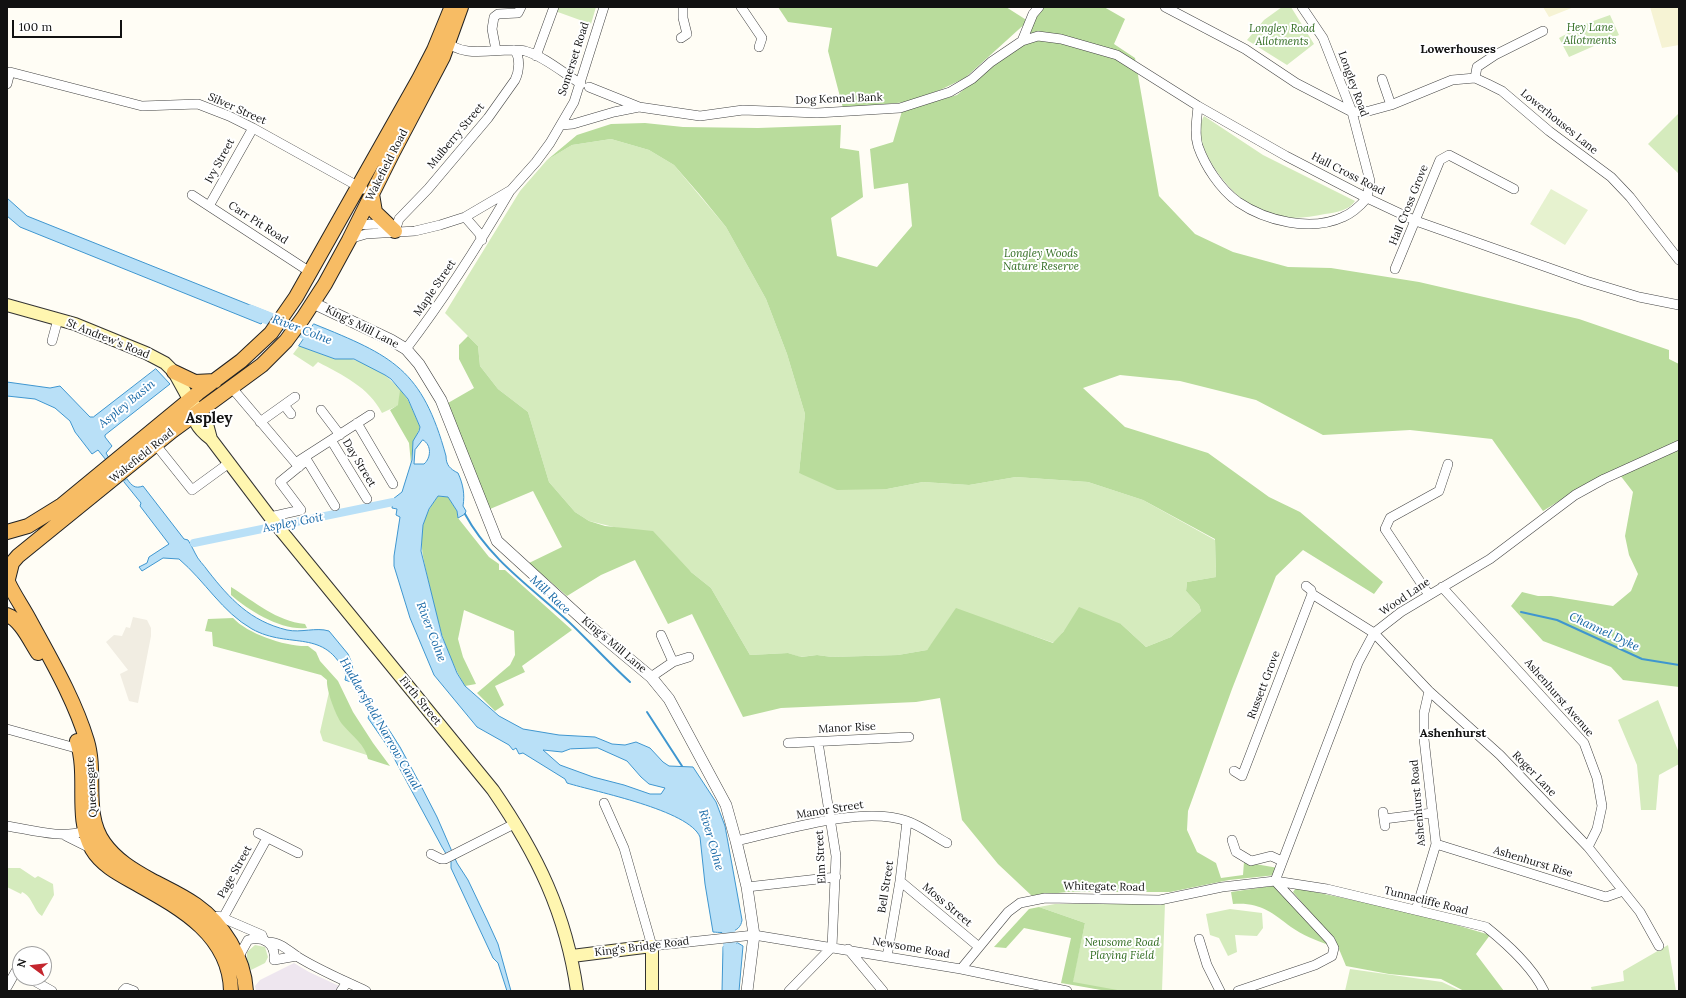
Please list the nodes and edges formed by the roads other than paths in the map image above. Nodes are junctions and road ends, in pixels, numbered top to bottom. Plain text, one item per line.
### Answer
1 (452, 7) edge
2 (461, 7) edge
3 (521, 7) edge
4 (554, 7) edge
5 (604, 7) edge
6 (683, 7) edge
7 (741, 7) edge
8 (1039, 7) edge
9 (1165, 7) edge
10 (1302, 7) edge
11 (1543, 31) dead end
12 (687, 36) dead end
13 (445, 38) junction
14 (764, 41) dead end
15 (1022, 41) junction
16 (496, 50) junction
17 (514, 50) junction
18 (536, 56) junction
19 (9, 71) edge
20 (1475, 78) junction
21 (1382, 79) dead end
22 (7, 84) edge
23 (585, 85) junction
24 (1392, 105) junction
25 (1198, 106) junction
26 (639, 107) junction
27 (1352, 112) junction
28 (561, 124) junction
29 (253, 128) junction
30 (358, 185) junction
31 (1514, 189) dead end
32 (511, 190) junction
33 (372, 194) junction
34 (192, 195) dead end
35 (1367, 198) junction
36 (209, 206) junction
37 (465, 217) junction
38 (1416, 221) junction
39 (356, 225) junction
40 (395, 231) junction
41 (349, 240) junction
42 (482, 240) junction
43 (1679, 260) edge
44 (307, 269) junction
45 (1395, 269) dead end
46 (313, 303) junction
47 (7, 305) edge
48 (1679, 305) edge
49 (58, 319) junction
50 (52, 342) dead end
51 (406, 350) junction
52 (174, 372) junction
53 (214, 381) junction
54 (232, 388) junction
55 (295, 397) dead end
56 (190, 400) junction
57 (284, 405) junction
58 (321, 410) dead end
59 (196, 414) junction
60 (291, 414) dead end
61 (370, 415) dead end
62 (260, 422) junction
63 (357, 423) junction
64 (340, 435) junction
65 (331, 440) junction
66 (156, 445) junction
67 (1679, 445) edge
68 (306, 459) junction
69 (229, 463) junction
70 (1448, 464) dead end
71 (297, 465) junction
72 (393, 484) dead end
73 (367, 499) dead end
74 (334, 506) dead end
75 (274, 522) junction
76 (7, 532) edge
77 (7, 582) edge
78 (1306, 586) dead end
79 (1442, 587) junction
80 (1312, 594) junction
81 (1429, 595) junction
82 (7, 615) edge
83 (1374, 633) junction
84 (661, 635) dead end
85 (689, 657) dead end
86 (673, 662) junction
87 (651, 677) junction
88 (1429, 691) junction
89 (7, 729) edge
90 (908, 737) dead end
91 (818, 742) junction
92 (788, 743) dead end
93 (85, 751) junction
94 (1234, 771) dead end
95 (604, 803) dead end
96 (1432, 813) junction
97 (1384, 819) dead end
98 (831, 820) junction
99 (907, 821) junction
100 (516, 824) junction
101 (7, 826) edge
102 (85, 831) junction
103 (258, 833) dead end
104 (63, 834) junction
105 (267, 838) junction
106 (1232, 840) dead end
107 (736, 841) junction
108 (947, 843) dead end
109 (1436, 844) junction
110 (1588, 847) junction
111 (92, 848) junction
112 (298, 853) dead end
113 (431, 854) dead end
114 (1282, 861) junction
115 (836, 877) junction
116 (900, 881) junction
117 (1275, 881) junction
118 (747, 888) junction
119 (1622, 891) junction
120 (196, 905) junction
121 (1416, 910) junction
122 (223, 918) junction
123 (238, 925) junction
124 (752, 935) junction
125 (1198, 939) dead end
126 (248, 940) junction
127 (266, 940) junction
128 (652, 946) junction
129 (978, 946) junction
130 (1659, 946) dead end
131 (832, 947) junction
132 (274, 950) junction
133 (848, 950) junction
134 (295, 954) junction
135 (572, 956) junction
136 (887, 957) junction
137 (238, 958) junction
138 (961, 969) junction
139 (347, 982) junction
140 (43, 986) edge
141 (52, 991) edge
142 (231, 991) edge
143 (246, 991) edge
144 (341, 991) edge
145 (366, 991) edge
146 (577, 991) edge
147 (652, 991) edge
148 (747, 991) edge
149 (789, 991) edge
150 (883, 991) edge
151 (1067, 991) edge
152 (1220, 991) edge
153 (1238, 991) edge
154 (1544, 991) edge

1 - 13 highway, Wakefield Road
2 - 13 highway, Wakefield Road
3 - 16 street
4 - 18 street
5 - 23 street, Somerset Road
6 - 12 street
7 - 14 street
8 - 15 street
9 - 27 street
10 - 27 street, Longley Road
11 - 20 street
13 - 16 street, Dog Kennel Bank
13 - 30 highway, Wakefield Road
13 - 33 highway, Wakefield Road
15 - 25 street, Hall Cross Road
15 - 26 street, Dog Kennel Bank
16 - 17 street, Dog Kennel Bank
17 - 18 street, Dog Kennel Bank
17 - 40 street, Mulberry Street
18 - 23 street, Dog Kennel Bank
19 - 22 street, Silver Street
19 - 29 street, Silver Street
20 - 24 street
20 - 43 street, Lowerhouses Lane
21 - 24 street
23 - 26 street, Dog Kennel Bank
23 - 28 street, Somerset Road
24 - 27 street
25 - 35 street, Hall Cross Road
25 - 35 street
26 - 28 street, Dog Kennel Bank
27 - 35 street, Longley Road
28 - 32 street, Somerset Road
29 - 30 street, Silver Street
29 - 36 street, Ivy Street
30 - 33 street, Silver Street
30 - 44 highway, Wakefield Road
31 - 38 street, Hall Cross Grove
32 - 37 street, Somerset Road
32 - 42 street, Maple Street
33 - 39 highway, Wakefield Road
33 - 40 highway
34 - 36 street, Carr Pit Road
35 - 38 street, Hall Cross Road
36 - 44 street, Carr Pit Road
37 - 40 street, Somerset Road
37 - 42 street
38 - 45 street, Hall Cross Grove
38 - 48 street, Hall Cross Road
39 - 40 street, Somerset Road
39 - 41 highway, Wakefield Road
39 - 44 highway
40 - 41 street, Somerset Road
41 - 46 highway, Wakefield Road
42 - 51 street, Maple Street
44 - 53 highway, Wakefield Road
46 - 51 street, King's Mill Lane
46 - 54 highway, Wakefield Road
47 - 49 main road, St Andrew's Road
49 - 50 street
49 - 52 main road, St Andrew's Road
51 - 87 street, King's Mill Lane
52 - 53 highway
52 - 56 main road, St Andrew's Road
53 - 56 highway, Wakefield Road
54 - 59 highway, Wakefield Road
54 - 62 street
55 - 57 street
56 - 59 main road, Firth Street
56 - 76 highway, Wakefield Road
57 - 60 street
57 - 62 street
58 - 64 street
59 - 66 highway, Wakefield Road
59 - 69 main road, Firth Street
61 - 63 street
62 - 71 street
63 - 64 street
63 - 72 street
64 - 65 street
65 - 68 street
65 - 73 street, Day Street
66 - 69 street
66 - 77 highway, Wakefield Road
67 - 79 street, Wood Lane
68 - 71 street
68 - 74 street
69 - 75 main road, Firth Street
70 - 81 street
71 - 75 street
75 - 100 main road, Firth Street
77 - 93 highway, Queensgate
78 - 80 street
79 - 81 street, Wood Lane
79 - 110 street, Ashenhurst Avenue
80 - 83 street, Roger Lane
80 - 94 street, Russett Grove
81 - 83 street, Wood Lane
82 - 93 highway, Queensgate
83 - 88 street, Roger Lane
83 - 114 street, Wood Lane
84 - 86 street
85 - 86 street
86 - 87 street
87 - 107 street, King's Mill Lane
88 - 96 street, Ashenhurst Road
88 - 110 street, Roger Lane
89 - 93 street
90 - 91 street, Manor Rise
91 - 92 street, Manor Rise
91 - 98 street, Elm Street
93 - 102 highway, Queensgate
93 - 120 highway, Queensgate
95 - 128 street
96 - 97 street
96 - 109 street, Ashenhurst Road
98 - 99 street, Manor Street
98 - 107 street, Manor Street
98 - 115 street, Elm Street
99 - 108 street, Manor Street
99 - 116 street, Bell Street
100 - 113 street
100 - 135 main road, Firth Street
101 - 104 street
102 - 104 street
102 - 111 highway, Queensgate
103 - 105 street
104 - 111 street
105 - 112 street
105 - 122 street, Page Street
106 - 114 street
107 - 118 street, King's Mill Lane
109 - 119 street, Ashenhurst Rise
109 - 121 street, Ashenhurst Road
110 - 119 street, Roger Lane
111 - 142 highway, Queensgate
114 - 117 street, Wood Lane
115 - 118 street
115 - 131 street, Elm Street
116 - 129 street, Moss Street
116 - 136 street, Bell Street
117 - 121 street, Tunnacliffe Road
117 - 129 street, Whitegate Road
117 - 153 street
118 - 124 street, King's Mill Lane
119 - 130 street, Roger Lane
120 - 122 street
120 - 137 highway, Queensgate
121 - 154 street, Tunnacliffe Road
122 - 123 street
123 - 126 street
123 - 127 street
124 - 128 street, King's Bridge Road
124 - 131 street, Newsome Road
124 - 148 street, King's Mill Lane
125 - 152 street
126 - 127 street
126 - 137 street
127 - 132 street
127 - 134 street
128 - 135 main road, King's Bridge Road
128 - 147 main road
129 - 138 street, Whitegate Road
131 - 133 street, Newsome Road
131 - 149 street
132 - 134 street
132 - 134 street
133 - 136 street, Newsome Road
133 - 150 street
134 - 139 street
135 - 146 main road, Firth Street
136 - 138 street, Newsome Road
137 - 143 highway, Queensgate
138 - 151 street, Newsome Road
139 - 144 street
139 - 145 street
140 - 141 street

